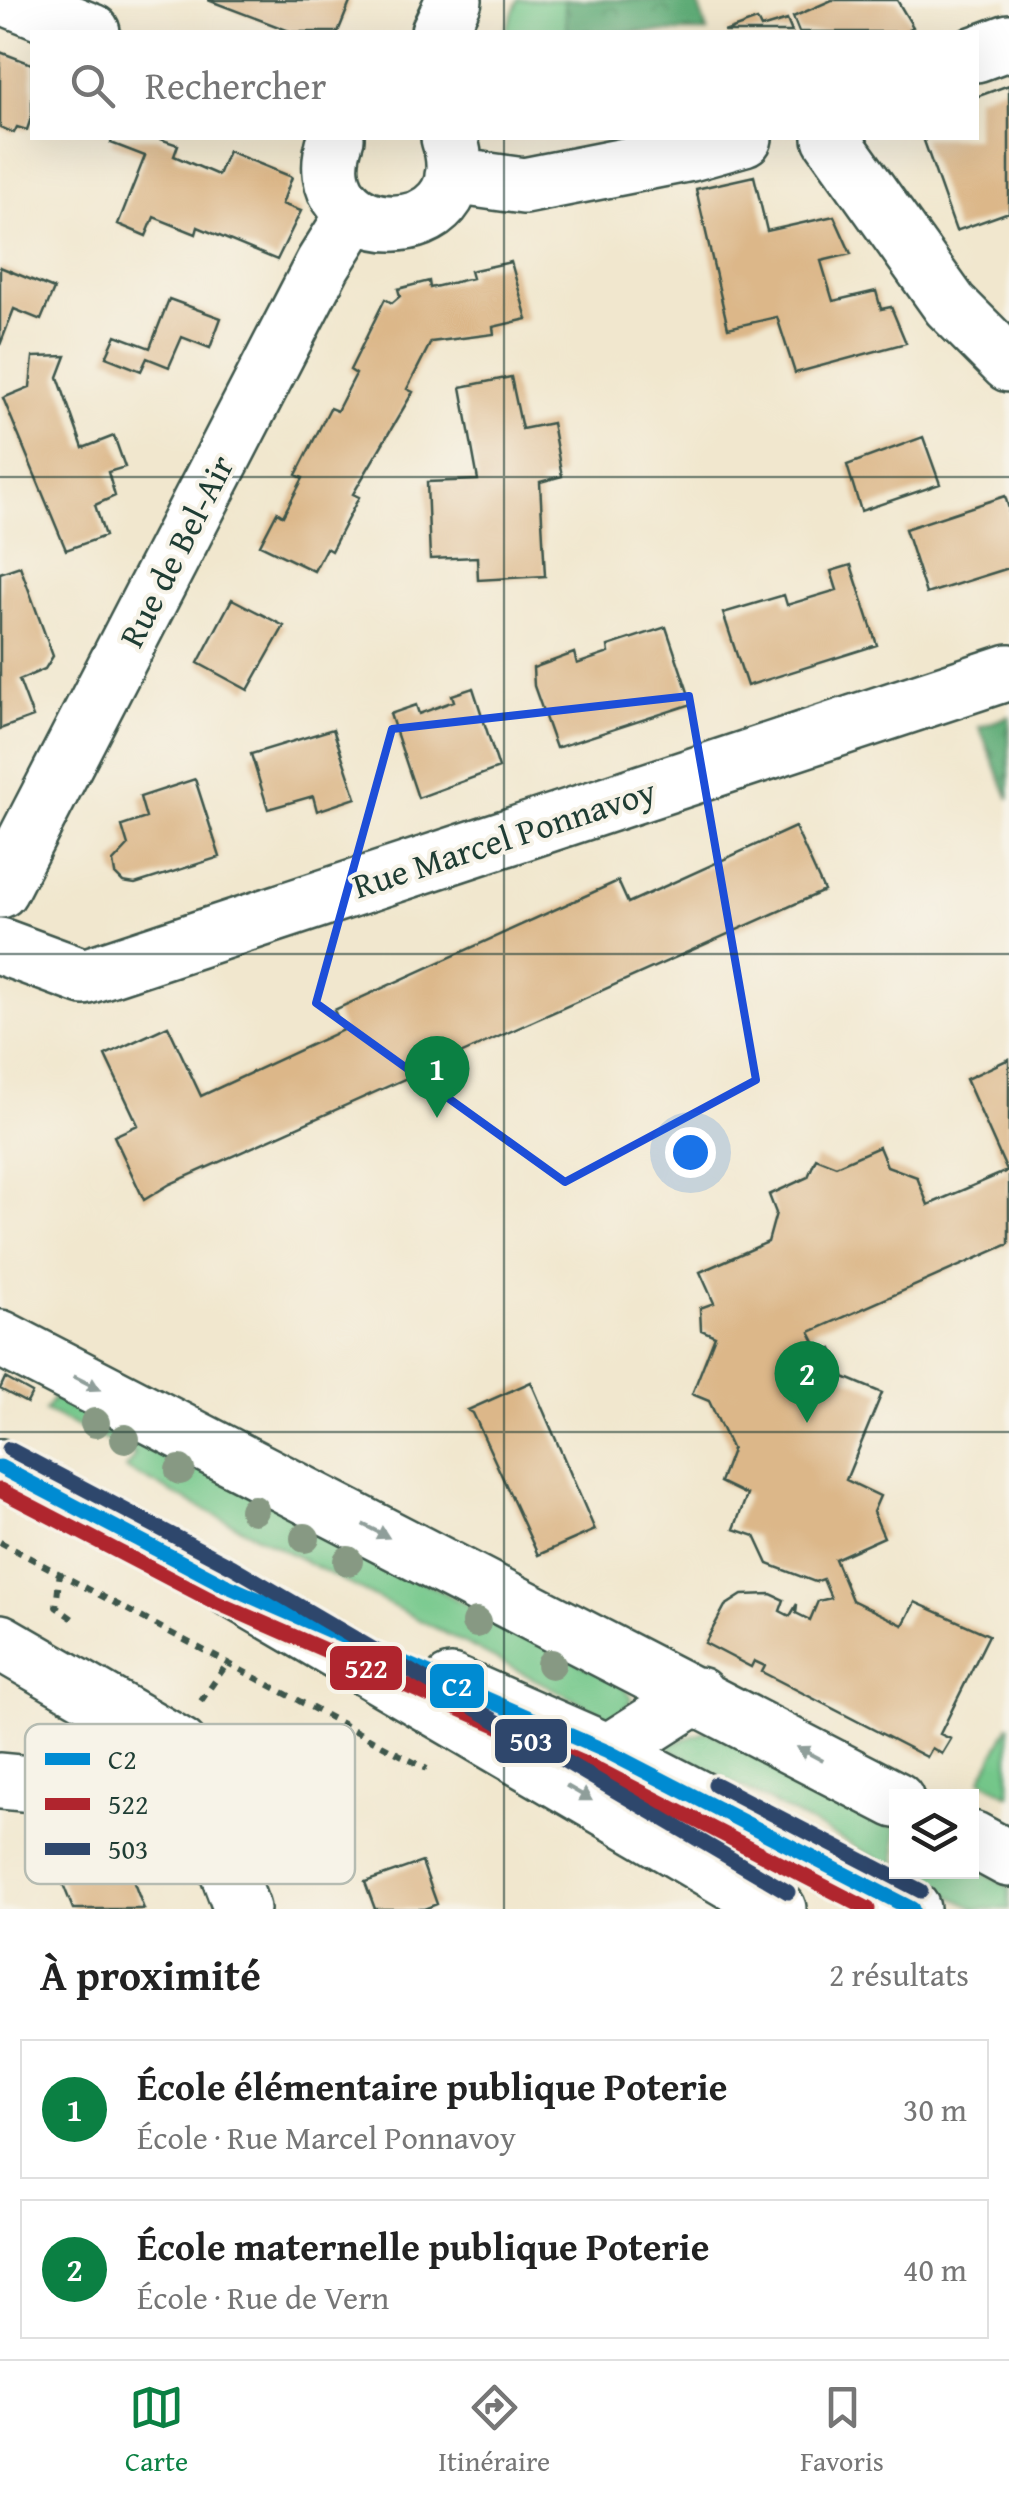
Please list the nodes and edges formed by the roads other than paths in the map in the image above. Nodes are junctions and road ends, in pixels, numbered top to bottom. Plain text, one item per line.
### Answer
1 (12, 0) edge
2 (454, 0) edge
3 (87, 30) edge
4 (440, 30) edge
5 (1009, 42) edge
6 (979, 53) edge
7 (336, 140) edge
8 (737, 140) edge
9 (833, 140) edge
10 (451, 157) edge
11 (354, 213) junction
12 (1009, 364) edge
13 (1009, 672) edge
14 (0, 890) edge
15 (0, 946) edge
16 (0, 1338) edge
17 (0, 1466) edge
18 (223, 1584) junction
19 (0, 1642) edge
20 (698, 1695) junction
21 (190, 1724) edge
22 (608, 1752) junction
23 (0, 1781) edge
24 (25, 1783) edge
25 (889, 1796) edge
26 (979, 1843) edge
27 (1009, 1859) edge
28 (235, 1884) edge
29 (242, 1909) edge
30 (778, 1909) edge
31 (912, 1909) edge

1 - 3 street
2 - 4 street
5 - 6 street
7 - 11 street
8 - 10 street
9 - 12 street
10 - 11 street
11 - 14 street, Rue de Bel-Air
13 - 15 street, Rue Marcel Ponnavoy
16 -> 20 street
17 - 18 street
18 - 22 street
18 -> 30 street
19 - 21 street
20 - 22 street
25 -> 20 street
22 - 31 street
23 - 24 street
26 - 27 street
28 - 29 street

